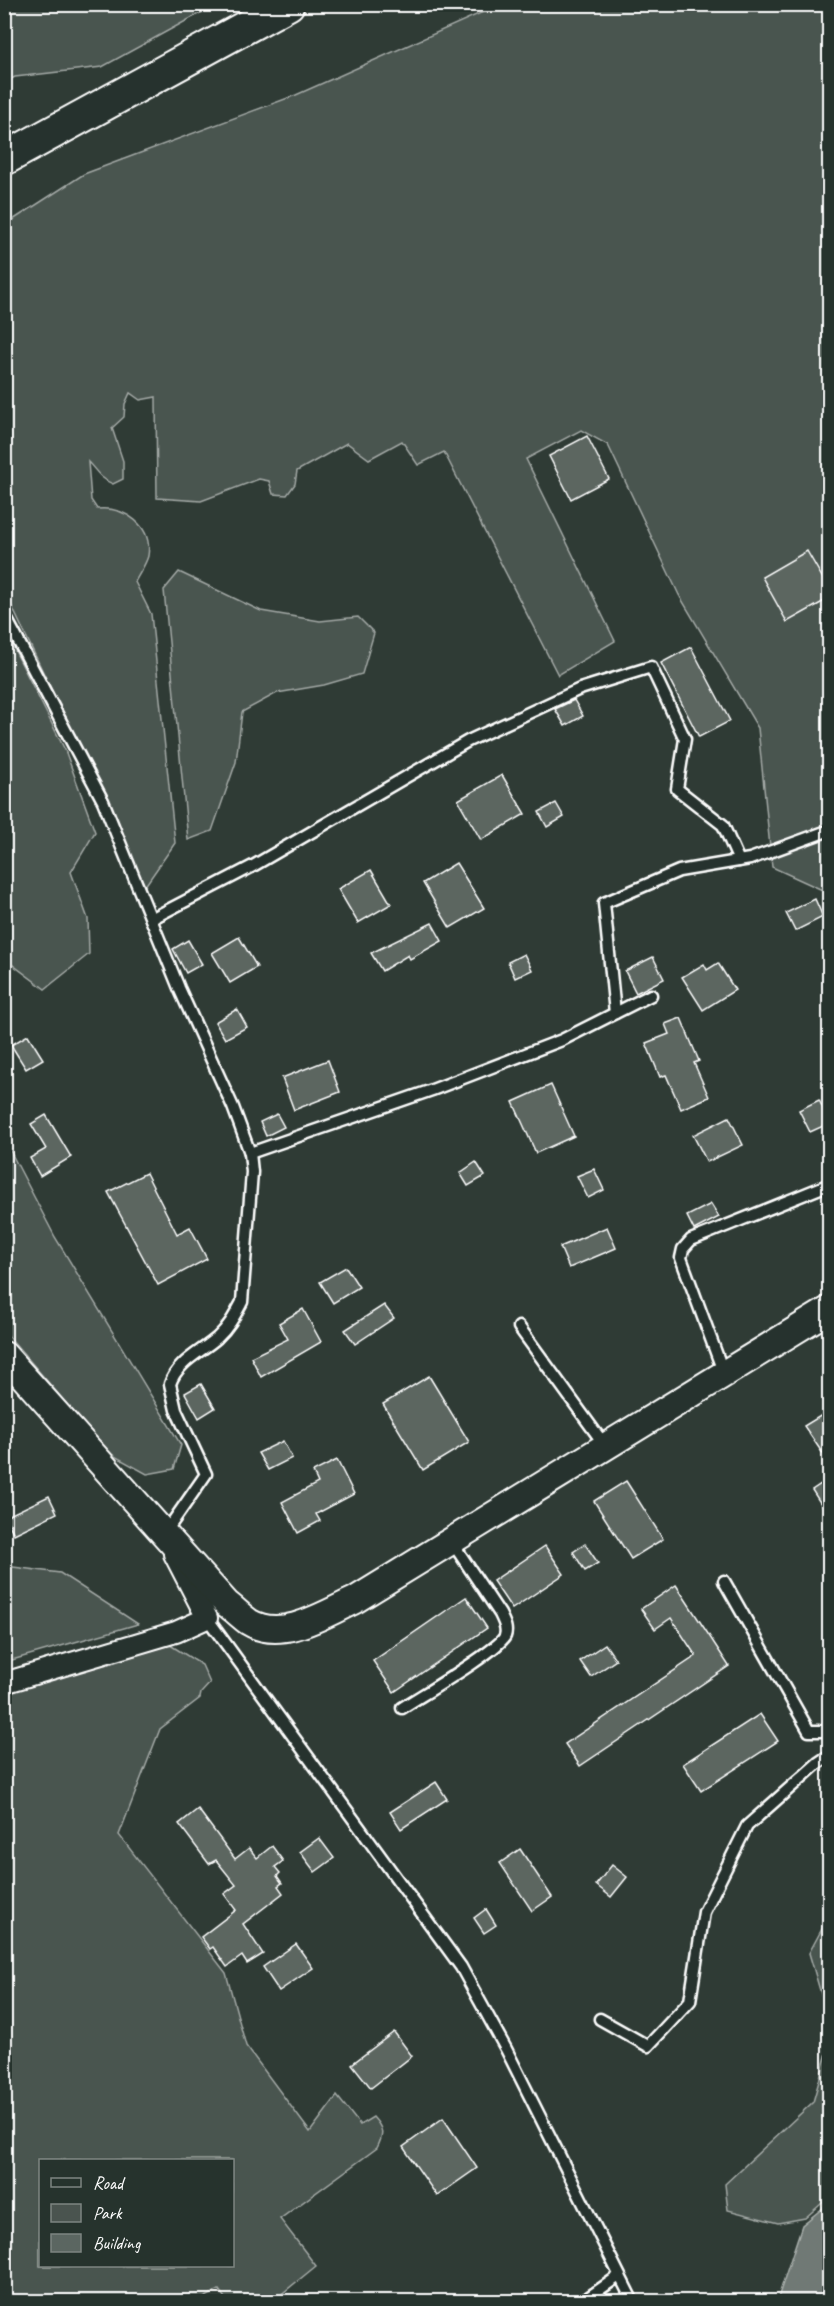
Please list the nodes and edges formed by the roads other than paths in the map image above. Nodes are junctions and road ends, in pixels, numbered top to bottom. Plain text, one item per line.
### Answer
1 (288, 4) edge
2 (4, 159) edge
3 (4, 614) edge
4 (830, 830) edge
5 (739, 861) junction
6 (151, 919) junction
7 (651, 995) dead end
8 (615, 1013) junction
9 (250, 1153) junction
10 (830, 1185) edge
11 (830, 1308) edge
12 (519, 1327) dead end
13 (4, 1355) edge
14 (724, 1374) junction
15 (606, 1447) junction
16 (164, 1535) junction
17 (452, 1541) junction
18 (724, 1581) dead end
19 (207, 1618) junction
20 (4, 1683) edge
21 (402, 1708) dead end
22 (830, 1731) edge
23 (830, 1755) edge
24 (600, 2019) dead end
25 (620, 2276) junction
26 (582, 2301) edge
27 (633, 2301) edge

1 - 2 main road
3 - 6 lane
4 - 5 lane
5 - 6 lane
5 - 8 lane
6 - 9 lane
7 - 8 lane
8 - 9 lane
9 - 16 lane
10 - 14 lane
11 - 14 street
12 - 15 lane
13 - 16 street
14 - 15 street
15 - 17 street
16 - 17 street
16 - 19 street
17 - 21 lane
18 - 22 lane
19 - 20 street
19 - 25 lane
23 - 24 lane
25 - 26 lane
25 - 27 lane

